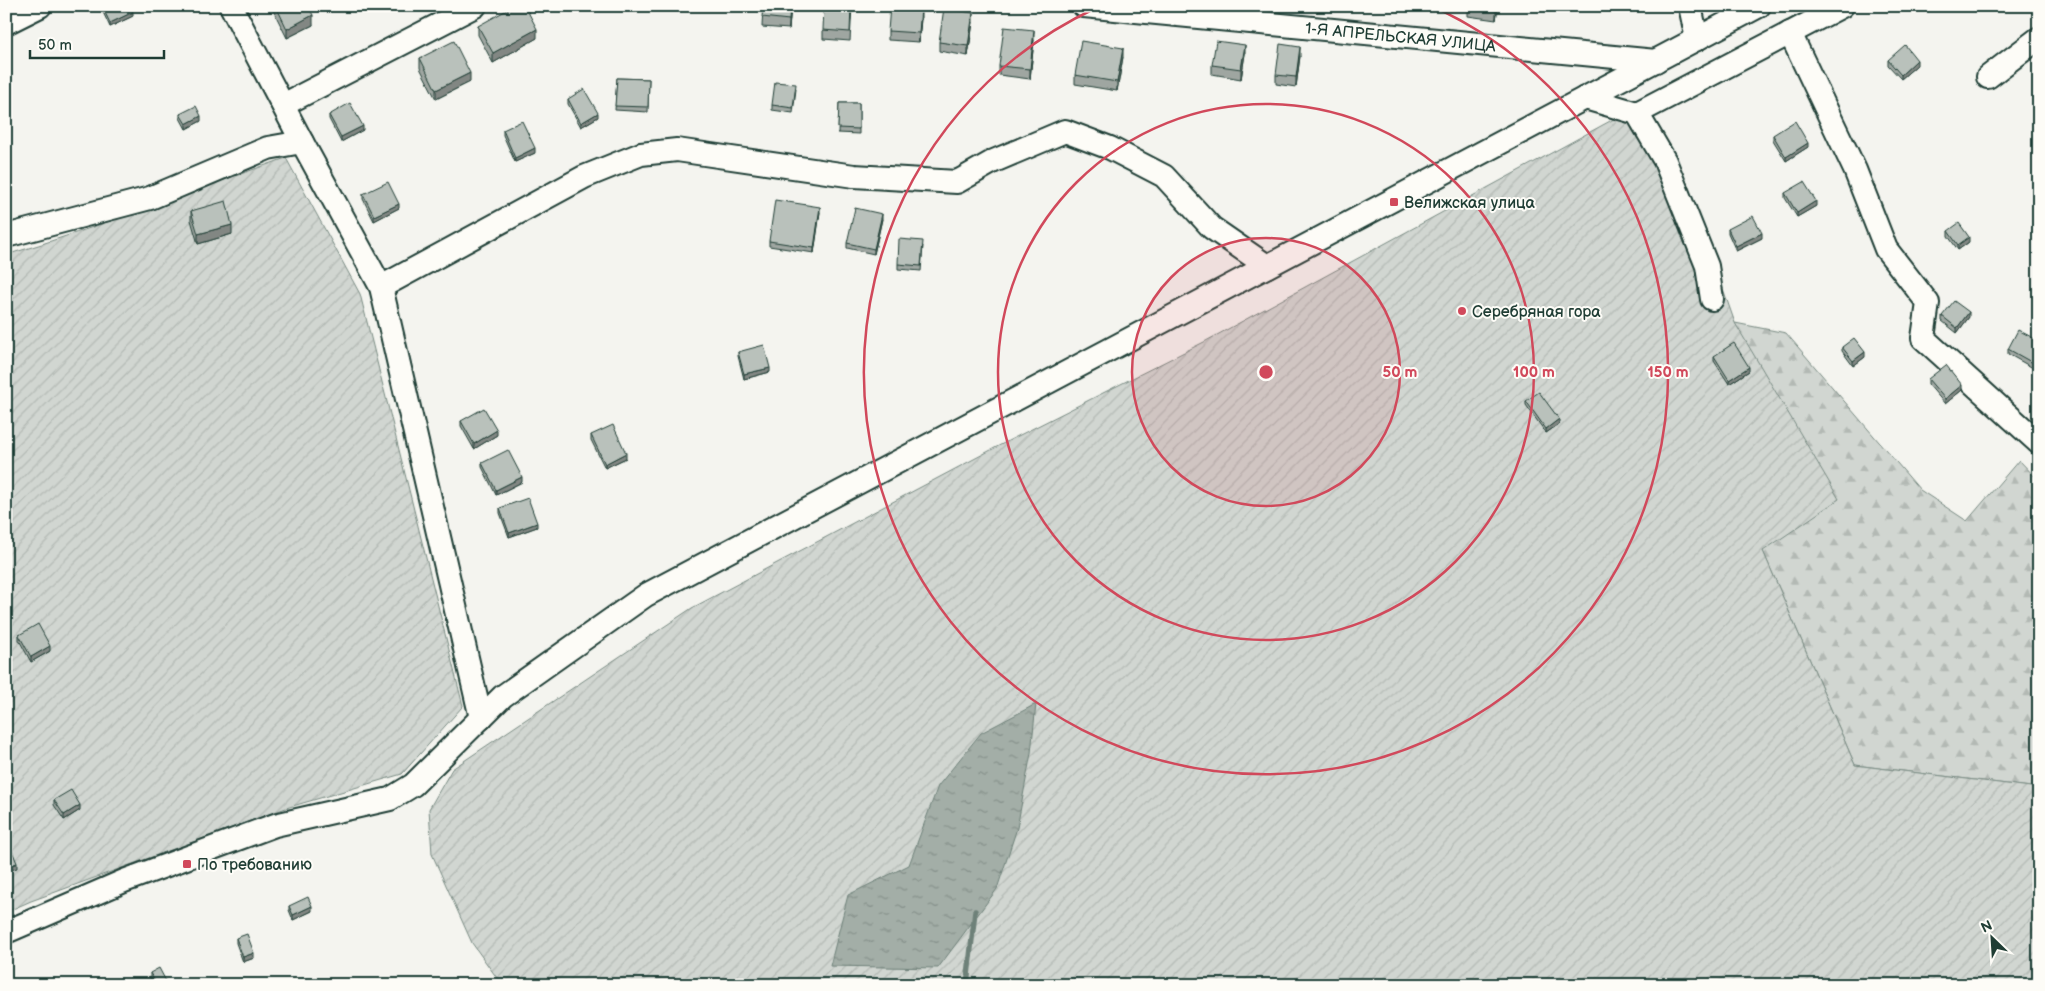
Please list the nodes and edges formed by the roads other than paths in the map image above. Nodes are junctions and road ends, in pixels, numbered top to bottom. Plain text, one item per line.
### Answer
1 (40, 6) edge
2 (231, 6) edge
3 (475, 6) edge
4 (1084, 6) edge
5 (1690, 6) edge
6 (1759, 6) edge
7 (1842, 6) edge
8 (6, 23) edge
9 (1790, 33) junction
10 (2039, 38) edge
11 (1697, 39) junction
12 (1656, 61) junction
13 (1988, 77) dead end
14 (1585, 98) junction
15 (283, 105) junction
16 (1637, 113) junction
17 (302, 142) junction
18 (6, 236) edge
19 (1267, 266) junction
20 (381, 287) junction
21 (1712, 299) dead end
22 (2039, 442) edge
23 (481, 718) junction
24 (6, 932) edge

1 - 8 street
2 - 15 street
3 - 15 street
4 - 12 street, 1-Я АПРЕЛЬСКАЯ УЛИЦА
5 - 11 street
6 - 11 street
7 - 9 street
9 - 16 street
9 - 22 street
10 - 13 street
11 - 12 street
12 - 14 street
14 - 16 street
14 - 19 street
15 - 17 street
16 - 21 street
17 - 18 street
17 - 20 street
19 - 20 street
19 - 23 street
20 - 23 street
23 - 24 street

